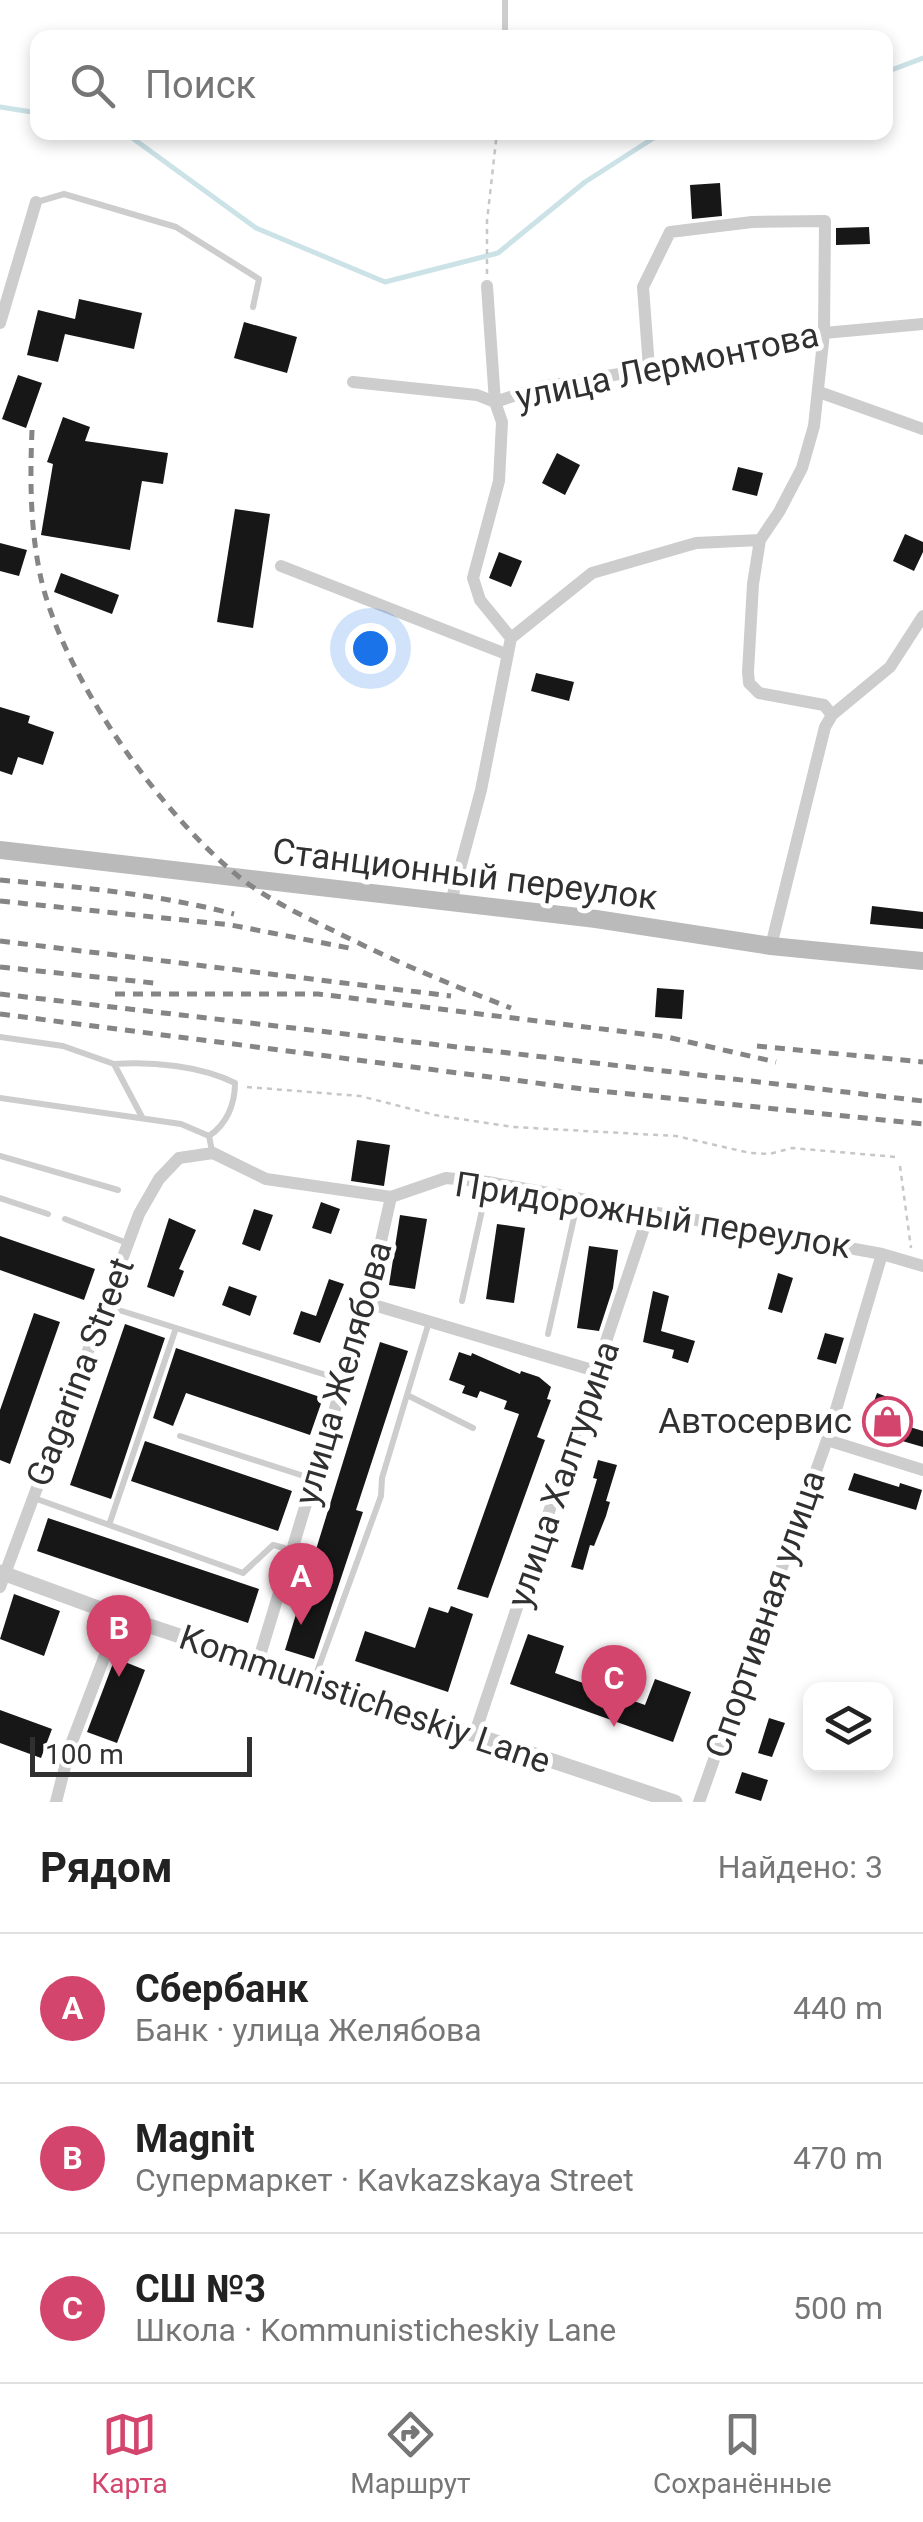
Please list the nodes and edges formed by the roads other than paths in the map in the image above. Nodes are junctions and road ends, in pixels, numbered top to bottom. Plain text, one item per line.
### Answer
1 (505, 0) edge
2 (505, 30) edge
3 (36, 202) joint
4 (488, 286) road end
5 (253, 307) dead end
6 (0, 323) edge
7 (923, 324) edge
8 (824, 333) junction
9 (648, 368) junction
10 (352, 382) dead end
11 (818, 392) junction
12 (495, 402) junction
13 (923, 429) edge
14 (760, 540) junction
15 (281, 566) dead end
16 (923, 616) edge
17 (510, 638) junction
18 (506, 654) junction
19 (832, 715) junction
20 (0, 850) edge
21 (451, 902) junction
22 (771, 946) junction
23 (923, 961) edge
24 (0, 1037) edge
25 (114, 1064) junction
26 (0, 1098) edge
27 (142, 1117) junction
28 (209, 1136) junction
29 (212, 1152) junction
30 (0, 1156) edge
31 (488, 1182) junction
32 (118, 1190) dead end
33 (391, 1197) junction
34 (0, 1198) edge
35 (578, 1198) junction
36 (650, 1210) junction
37 (48, 1214) dead end
38 (65, 1219) dead end
39 (128, 1244) junction
40 (882, 1254) junction
41 (918, 1264) edge
42 (462, 1302) dead end
43 (368, 1303) junction
44 (105, 1306) junction
45 (429, 1322) junction
46 (176, 1328) junction
47 (548, 1334) dead end
48 (598, 1372) junction
49 (344, 1380) junction
50 (406, 1395) junction
51 (473, 1428) dead end
52 (180, 1436) dead end
53 (827, 1440) junction
54 (923, 1470) edge
55 (314, 1479) junction
56 (33, 1497) junction
57 (109, 1525) junction
58 (292, 1550) junction
59 (2, 1578) edge
60 (120, 1616) junction
61 (258, 1662) junction
62 (314, 1682) junction
63 (474, 1736) junction
64 (56, 1802) edge
65 (675, 1802) edge
66 (699, 1802) edge

1 - 2 lane
3 - 5 lane
3 - 6 street
4 - 12 street
7 - 8 street, улица Лермонтова
8 - 9 street, улица Лермонтова
8 - 9 street
8 - 11 street
9 - 12 street, улица Лермонтова
10 - 12 street, улица Лермонтова
11 - 13 street
11 - 14 street
12 - 17 street
14 - 17 street
14 - 19 street
15 - 18 street
16 - 19 street
17 - 18 street
18 - 21 street
19 - 22 street
20 - 21 main road, Станционный переулок
21 - 22 main road, Станционный переулок
22 - 23 main road, Станционный переулок
24 - 25 lane
25 - 27 lane
25 - 28 lane
26 - 27 lane
27 - 28 lane
28 - 29 lane
29 - 33 street, Придорожный переулок
29 - 39 street, Gagarina Street
30 - 32 lane
31 - 33 street, Придорожный переулок
31 - 35 street, Придорожный переулок
31 - 42 lane
33 - 43 street, улица Желябова
34 - 37 lane
35 - 36 street, Придорожный переулок
35 - 47 lane
36 - 40 street, Придорожный переулок
36 - 48 street, улица Халтурина
38 - 39 lane
39 - 44 street, Gagarina Street
40 - 41 street, Придорожный переулок
40 - 53 street, Спортивная улица
43 - 45 street
43 - 49 street, улица Желябова
44 - 46 lane
44 - 56 street, Gagarina Street
45 - 48 street
45 - 50 lane
46 - 49 lane
46 - 57 lane
48 - 63 street, улица Халтурина
49 - 55 street, улица Желябова
50 - 51 lane
50 - 62 lane
52 - 55 lane
53 - 54 street
53 - 66 street, Спортивная улица
55 - 58 street, улица Желябова
56 - 57 lane
56 - 59 street, Gagarina Street
57 - 58 lane
58 - 61 street, улица Желябова
59 - 60 street, Kommunisticheskiy Lane
60 - 61 street, Kommunisticheskiy Lane
60 - 64 street
61 - 62 street, Kommunisticheskiy Lane
62 - 63 street, Kommunisticheskiy Lane
63 - 65 street, Kommunisticheskiy Lane

